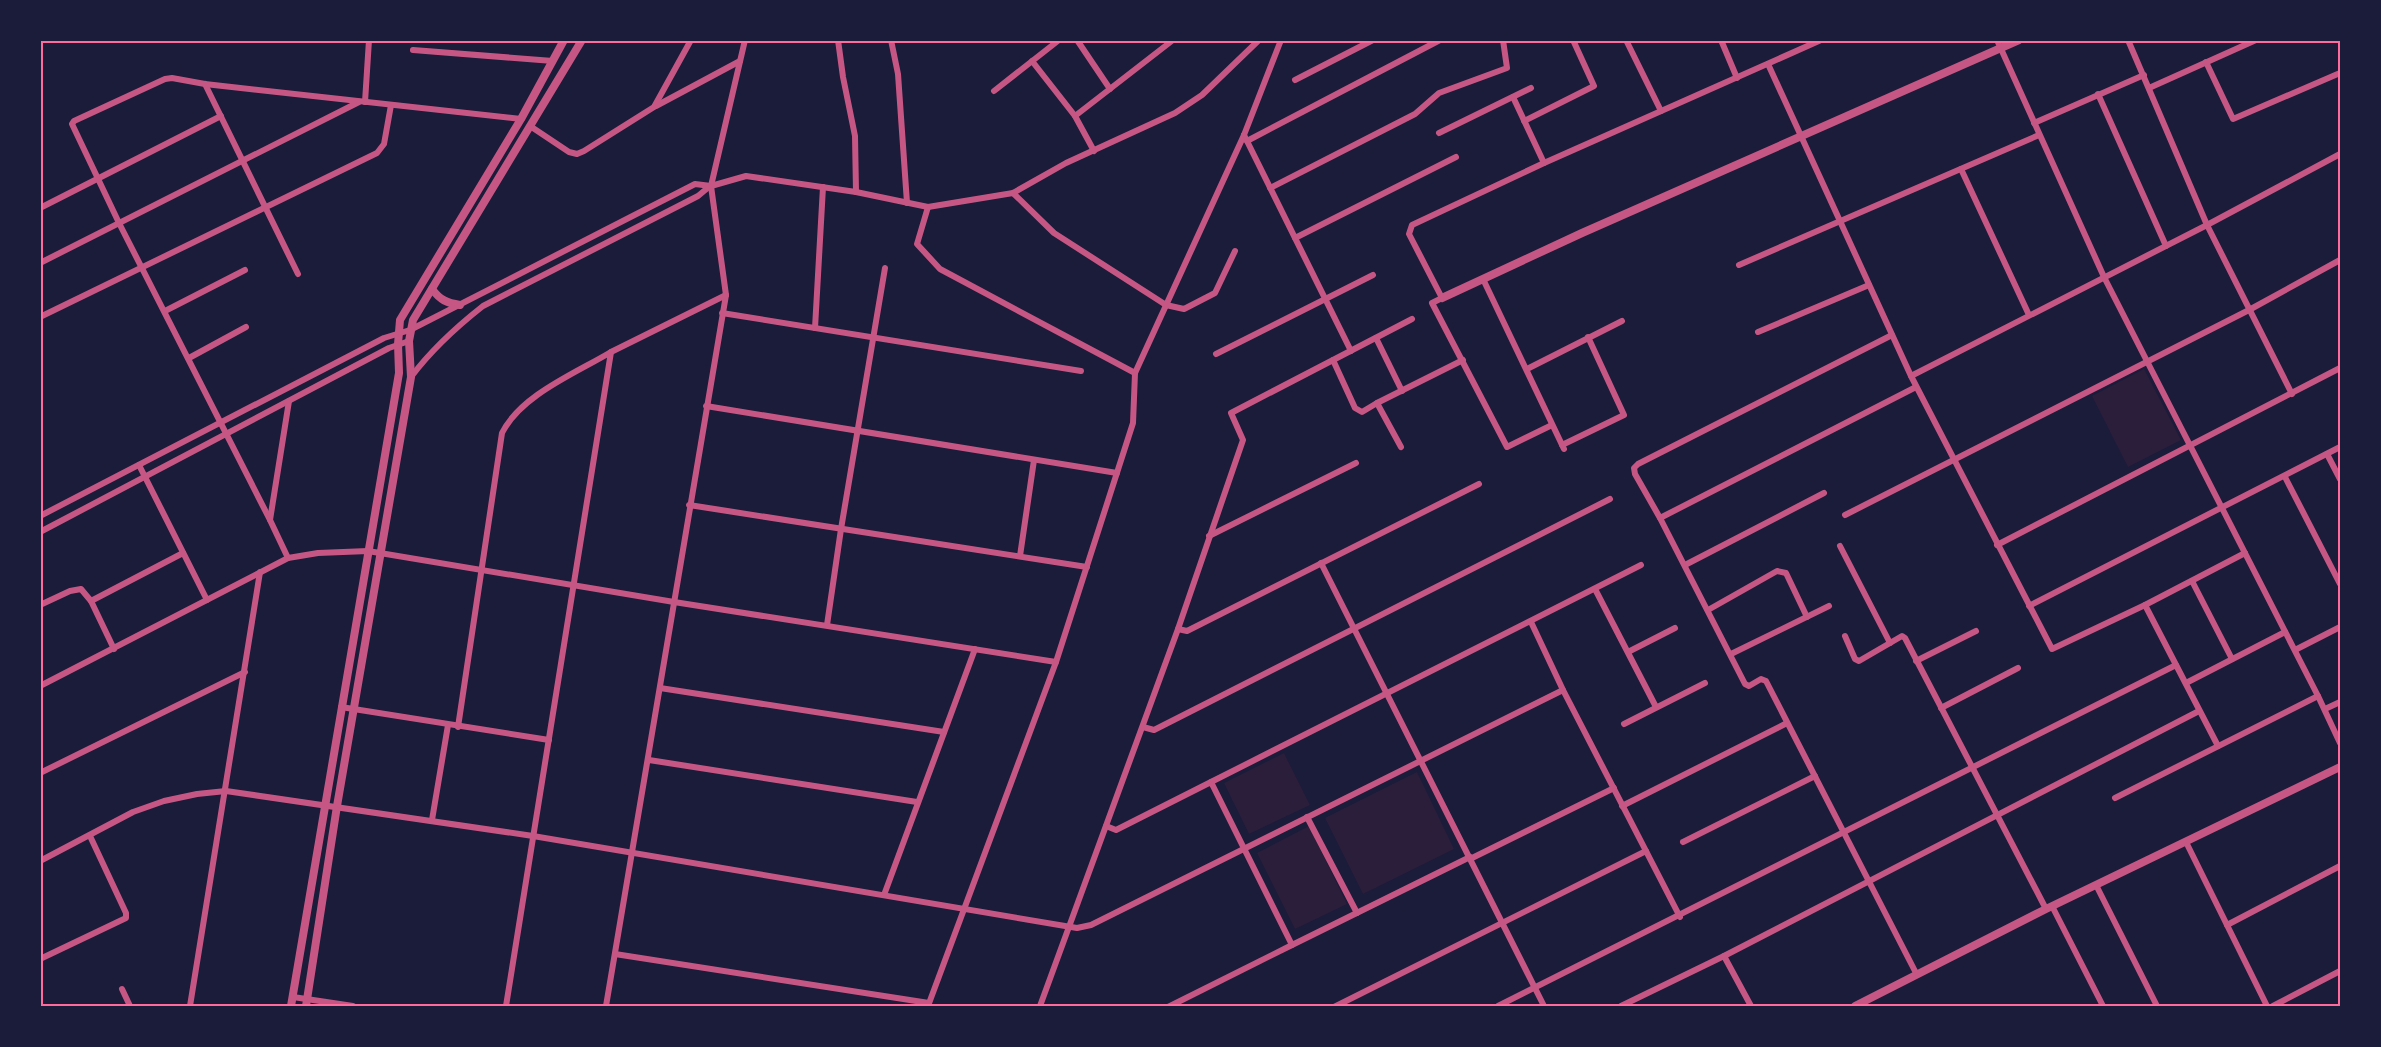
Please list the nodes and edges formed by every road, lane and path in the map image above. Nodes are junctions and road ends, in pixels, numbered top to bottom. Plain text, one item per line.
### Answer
1 (369, 40) edge
2 (564, 40) edge
3 (582, 40) edge
4 (691, 40) edge
5 (745, 40) edge
6 (838, 40) edge
7 (891, 40) edge
8 (1059, 40) edge
9 (1077, 40) edge
10 (1173, 40) edge
11 (1259, 40) edge
12 (1281, 40) edge
13 (1373, 40) edge
14 (1440, 40) edge
15 (1503, 40) edge
16 (1573, 40) edge
17 (1626, 40) edge
18 (1721, 40) edge
19 (1821, 40) edge
20 (1997, 40) edge
21 (2019, 40) edge
22 (2128, 40) edge
23 (2256, 40) edge
24 (2000, 49) junction
25 (413, 50) dead end
26 (552, 61) junction
27 (740, 61) junction
28 (1032, 61) junction
29 (2206, 62) junction
30 (1768, 64) junction
31 (2340, 73) edge
32 (2144, 75) junction
33 (1737, 78) junction
34 (1295, 80) dead end
35 (205, 84) junction
36 (1531, 88) dead end
37 (2149, 88) junction
38 (1110, 89) junction
39 (994, 91) dead end
40 (2098, 94) junction
41 (1513, 98) junction
42 (362, 101) junction
43 (391, 105) junction
44 (654, 107) junction
45 (1661, 111) junction
46 (221, 116) junction
47 (1075, 116) junction
48 (521, 119) junction
49 (1524, 122) junction
50 (2034, 123) junction
51 (531, 126) junction
52 (1439, 133) dead end
53 (2039, 135) junction
54 (1802, 136) junction
55 (1245, 138) junction
56 (1094, 151) junction
57 (2340, 154) edge
58 (1456, 157) dead end
59 (243, 162) junction
60 (1544, 163) junction
61 (1961, 169) junction
62 (98, 179) junction
63 (711, 186) junction
64 (823, 187) junction
65 (1270, 188) junction
66 (856, 192) junction
67 (1014, 193) junction
68 (907, 203) junction
69 (265, 207) junction
70 (928, 207) junction
71 (40, 208) edge
72 (1840, 220) junction
73 (119, 223) junction
74 (2207, 225) junction
75 (1295, 238) junction
76 (2166, 246) junction
77 (1235, 251) dead end
78 (2340, 260) edge
79 (40, 262) edge
80 (1739, 265) dead end
81 (141, 267) junction
82 (885, 268) dead end
83 (245, 270) dead end
84 (298, 274) dead end
85 (1372, 275) dead end
86 (2104, 277) junction
87 (1483, 279) junction
88 (1869, 285) junction
89 (432, 289) junction
90 (726, 295) junction
91 (1442, 298) junction
92 (1325, 299) junction
93 (460, 305) junction
94 (1166, 305) junction
95 (2249, 310) junction
96 (165, 311) junction
97 (722, 313) junction
98 (2029, 315) junction
99 (42, 316) dead end
100 (1412, 320) dead end
101 (1622, 321) dead end
102 (246, 327) dead end
103 (815, 328) junction
104 (410, 330) junction
105 (399, 332) junction
106 (1758, 332) dead end
107 (1892, 335) junction
108 (873, 337) junction
109 (1376, 338) junction
110 (1588, 338) junction
111 (409, 341) junction
112 (398, 344) junction
113 (1351, 351) junction
114 (611, 352) junction
115 (1216, 354) dead end
116 (189, 358) junction
117 (1333, 360) junction
118 (1463, 360) junction
119 (2146, 362) junction
120 (2340, 368) edge
121 (1527, 369) junction
122 (1081, 371) dead end
123 (1135, 373) junction
124 (1911, 376) junction
125 (411, 377) junction
126 (1917, 387) junction
127 (1402, 391) junction
128 (2292, 394) junction
129 (289, 401) junction
130 (1377, 403) junction
131 (706, 406) junction
132 (220, 423) junction
133 (1552, 425) junction
134 (857, 432) junction
135 (226, 434) junction
136 (1401, 447) dead end
137 (2190, 447) junction
138 (2340, 447) edge
139 (2327, 454) junction
140 (1034, 460) junction
141 (1953, 460) junction
142 (1356, 463) dead end
143 (139, 465) junction
144 (1117, 473) junction
145 (146, 477) junction
146 (2285, 477) junction
147 (2340, 479) edge
148 (1479, 484) dead end
149 (1824, 493) dead end
150 (1610, 499) dead end
151 (689, 505) junction
152 (2221, 508) junction
153 (1845, 515) dead end
154 (40, 516) edge
155 (1660, 518) junction
156 (270, 520) junction
157 (841, 528) junction
158 (40, 532) edge
159 (1209, 537) junction
160 (1997, 545) junction
161 (1840, 546) dead end
162 (368, 551) junction
163 (380, 552) junction
164 (183, 553) junction
165 (2245, 554) junction
166 (1020, 556) junction
167 (288, 558) junction
168 (1321, 563) junction
169 (1641, 565) dead end
170 (1685, 565) junction
171 (1087, 567) junction
172 (482, 569) junction
173 (260, 572) junction
174 (2192, 581) junction
175 (2340, 584) edge
176 (575, 585) junction
177 (1595, 589) junction
178 (207, 600) junction
179 (91, 601) junction
180 (674, 602) junction
181 (40, 605) edge
182 (2145, 605) junction
183 (1829, 606) dead end
184 (2029, 606) junction
185 (1708, 609) junction
186 (1807, 617) junction
187 (1531, 622) junction
188 (827, 624) junction
189 (2340, 627) edge
190 (1355, 628) junction
191 (1675, 628) dead end
192 (1178, 629) junction
193 (1976, 631) dead end
194 (2285, 632) junction
195 (1845, 636) dead end
196 (1890, 643) junction
197 (114, 649) junction
198 (975, 649) junction
199 (2295, 650) junction
200 (1628, 652) junction
201 (1731, 654) junction
202 (2232, 659) junction
203 (1916, 661) junction
204 (1056, 662) junction
205 (2176, 665) junction
206 (2018, 668) dead end
207 (245, 672) junction
208 (1705, 683) dead end
209 (2186, 683) junction
210 (40, 686) edge
211 (660, 688) junction
212 (1563, 690) junction
213 (1388, 694) junction
214 (2318, 696) junction
215 (2340, 702) edge
216 (341, 707) junction
217 (1656, 707) junction
218 (354, 708) junction
219 (1941, 708) junction
220 (2325, 709) junction
221 (2199, 711) junction
222 (1624, 723) dead end
223 (1786, 723) junction
224 (448, 725) junction
225 (458, 727) junction
226 (1143, 727) junction
227 (944, 732) junction
228 (549, 740) junction
229 (2340, 743) edge
230 (2218, 746) junction
231 (649, 760) junction
232 (1420, 761) junction
233 (2340, 767) edge
234 (1974, 768) junction
235 (40, 772) edge
236 (1815, 776) junction
237 (1211, 782) junction
238 (1614, 788) junction
239 (226, 791) junction
240 (2115, 798) dead end
241 (917, 802) junction
242 (326, 804) junction
243 (338, 806) junction
244 (1622, 806) junction
245 (1998, 815) junction
246 (1307, 817) junction
247 (432, 820) junction
248 (1106, 826) junction
249 (1845, 834) junction
250 (90, 836) junction
251 (533, 836) junction
252 (1683, 842) dead end
253 (2186, 842) junction
254 (1244, 848) junction
255 (1646, 851) junction
256 (632, 853) junction
257 (1470, 858) junction
258 (40, 861) edge
259 (2340, 867) edge
260 (1869, 880) junction
261 (2096, 885) junction
262 (884, 895) junction
263 (2049, 907) junction
264 (966, 910) junction
265 (1356, 913) junction
266 (1680, 917) junction
267 (1502, 923) junction
268 (2227, 925) junction
269 (1069, 927) junction
270 (1292, 945) junction
271 (615, 954) junction
272 (1725, 956) junction
273 (40, 959) edge
274 (2340, 971) edge
275 (1917, 975) junction
276 (1536, 987) junction
277 (122, 989) dead end
278 (293, 997) junction
279 (306, 1003) edge
280 (928, 1005) edge
281 (130, 1006) edge
282 (190, 1006) edge
283 (291, 1006) edge
284 (353, 1006) edge
285 (506, 1006) edge
286 (606, 1006) edge
287 (1040, 1006) edge
288 (1170, 1006) edge
289 (1336, 1006) edge
290 (1498, 1006) edge
291 (1544, 1006) edge
292 (1621, 1006) edge
293 (1751, 1006) edge
294 (1855, 1006) edge
295 (2103, 1006) edge
296 (2157, 1006) edge
297 (2267, 1006) edge
298 (2272, 1006) edge

1 - 42 street
2 - 26 street
3 - 51 street
4 - 44 street
5 - 27 street
6 - 66 street
7 - 68 street
8 - 28 street
9 - 38 street
10 - 38 street
11 - 56 street
12 - 55 street
13 - 34 street
14 - 55 street
15 - 65 street
16 - 49 street
17 - 45 street
18 - 33 street
19 - 30 street
20 - 24 street
21 - 24 street
22 - 32 street
23 - 29 street
24 - 50 street
24 - 54 street
25 - 26 street
26 - 48 street
27 - 44 street
27 - 63 street
28 - 39 street
28 - 47 street
29 - 31 street
29 - 37 street
30 - 33 street
30 - 54 street
32 - 37 street
32 - 40 street
33 - 45 street
35 - 42 street
35 - 46 street
35 - 62 street
36 - 41 street
37 - 74 street
38 - 47 street
40 - 50 street
40 - 76 street
41 - 49 street
41 - 52 street
42 - 43 street
42 - 59 street
43 - 48 street
43 - 69 street
44 - 51 street
45 - 60 street
46 - 59 street
46 - 62 street
47 - 56 street
48 - 105 street
49 - 60 street
50 - 53 street
51 - 89 street
53 - 61 street
53 - 86 street
54 - 72 street
54 - 87 street
55 - 65 street
55 - 94 street
56 - 67 street
57 - 74 street
58 - 75 street
59 - 69 street
59 - 73 street
60 - 91 street
61 - 72 street
61 - 98 street
62 - 71 street
62 - 73 street
63 - 64 street
63 - 90 street
63 - 93 street
63 - 125 street
64 - 66 street
64 - 103 street
65 - 75 street
66 - 68 street
67 - 70 street
67 - 94 street
68 - 70 street
69 - 81 street
69 - 84 street
70 - 123 street
72 - 80 street
72 - 88 street
73 - 79 street
73 - 81 street
74 - 76 street
74 - 95 street
75 - 92 street
76 - 86 street
77 - 94 street
78 - 95 street
81 - 96 street
81 - 99 street
82 - 108 street
83 - 96 street
85 - 92 street
86 - 98 street
86 - 119 street
87 - 91 street
87 - 121 street
88 - 106 street
88 - 107 street
89 - 93 street
89 - 104 street
90 - 97 street
90 - 114 street
91 - 118 street
92 - 113 street
92 - 115 street
93 - 104 street
94 - 123 street
95 - 119 street
95 - 128 street
96 - 116 street
97 - 103 street
97 - 131 street
98 - 124 street
100 - 109 street
101 - 110 street
102 - 116 street
103 - 108 street
104 - 105 street
104 - 111 street
105 - 112 street
105 - 132 street
107 - 124 street
107 - 155 street
108 - 122 street
108 - 134 street
109 - 113 street
109 - 127 street
110 - 121 street
110 - 133 street
111 - 112 street
111 - 125 street
112 - 129 street
112 - 162 street
113 - 117 street
114 - 172 street
114 - 176 street
116 - 132 street
117 - 130 street
117 - 159 street
118 - 127 street
118 - 133 street
119 - 137 street
119 - 141 street
120 - 128 street
121 - 133 street
123 - 144 street
124 - 126 street
125 - 163 street
126 - 141 street
126 - 155 street
127 - 130 street
128 - 137 street
129 - 135 street
129 - 156 street
130 - 136 street
131 - 134 street
131 - 151 street
132 - 135 street
132 - 143 street
134 - 140 street
134 - 157 street
135 - 145 street
135 - 156 street
137 - 152 street
137 - 160 street
138 - 139 street
139 - 146 street
139 - 147 street
140 - 144 street
140 - 166 street
141 - 153 street
141 - 160 street
142 - 159 street
143 - 145 street
143 - 154 street
144 - 171 street
145 - 158 street
145 - 164 street
146 - 152 street
146 - 175 street
148 - 168 street
149 - 170 street
150 - 190 street
151 - 157 street
151 - 180 street
152 - 165 street
152 - 184 street
155 - 170 street
156 - 167 street
157 - 166 street
157 - 188 street
159 - 192 street
160 - 184 street
161 - 196 street
162 - 163 street
162 - 167 street
162 - 216 street
163 - 172 street
163 - 218 street
164 - 178 street
164 - 179 street
165 - 174 street
165 - 194 street
166 - 171 street
167 - 173 street
168 - 190 street
168 - 192 street
169 - 177 street
170 - 185 street
171 - 204 street
172 - 176 street
172 - 225 street
173 - 178 street
173 - 207 street
174 - 182 street
174 - 202 street
176 - 180 street
176 - 228 street
177 - 187 street
177 - 200 street
178 - 197 street
179 - 181 street
179 - 197 street
180 - 188 street
180 - 211 street
182 - 184 street
182 - 205 street
183 - 186 street
185 - 186 street
185 - 201 street
186 - 201 street
187 - 212 street
187 - 213 street
188 - 198 street
189 - 199 street
190 - 213 street
190 - 226 street
191 - 200 street
192 - 226 street
193 - 203 street
194 - 199 street
194 - 202 street
195 - 196 street
196 - 203 street
197 - 210 street
198 - 204 street
198 - 227 street
199 - 214 street
200 - 217 street
201 - 223 street
202 - 209 street
203 - 219 street
204 - 264 street
205 - 209 street
205 - 234 street
206 - 219 street
207 - 235 street
207 - 239 street
208 - 217 street
209 - 221 street
211 - 227 street
211 - 231 street
212 - 232 street
212 - 238 street
213 - 232 street
213 - 237 street
214 - 220 street
214 - 230 street
215 - 220 street
216 - 218 street
216 - 242 street
217 - 222 street
218 - 224 street
218 - 243 street
219 - 234 street
220 - 229 street
221 - 230 street
221 - 245 street
223 - 236 street
223 - 244 street
224 - 225 street
224 - 247 street
225 - 228 street
226 - 248 street
227 - 241 street
228 - 251 street
230 - 240 street
231 - 241 street
231 - 256 street
232 - 246 street
232 - 257 street
233 - 253 street
234 - 245 street
234 - 249 street
236 - 249 street
236 - 252 street
237 - 248 street
237 - 254 street
238 - 244 street
238 - 257 street
239 - 242 street
239 - 250 street
239 - 282 street
241 - 262 street
242 - 243 street
242 - 278 street
243 - 247 street
243 - 279 street
244 - 255 street
245 - 260 street
245 - 263 street
246 - 254 street
246 - 265 street
247 - 251 street
248 - 269 street
249 - 260 street
249 - 266 street
250 - 258 street
250 - 273 street
251 - 256 street
251 - 285 street
253 - 261 street
253 - 268 street
254 - 269 street
254 - 270 street
255 - 266 street
255 - 267 street
256 - 262 street
256 - 271 street
257 - 265 street
257 - 267 street
259 - 268 street
260 - 272 street
260 - 275 street
261 - 263 street
261 - 296 street
262 - 264 street
263 - 275 street
263 - 295 street
264 - 269 street
264 - 280 street
265 - 270 street
266 - 276 street
267 - 276 street
267 - 289 street
268 - 297 street
269 - 287 street
270 - 288 street
271 - 280 street
271 - 286 street
272 - 292 street
272 - 293 street
274 - 298 street
275 - 294 street
276 - 290 street
276 - 291 street
277 - 281 street
278 - 279 street
278 - 283 street
279 - 284 street

